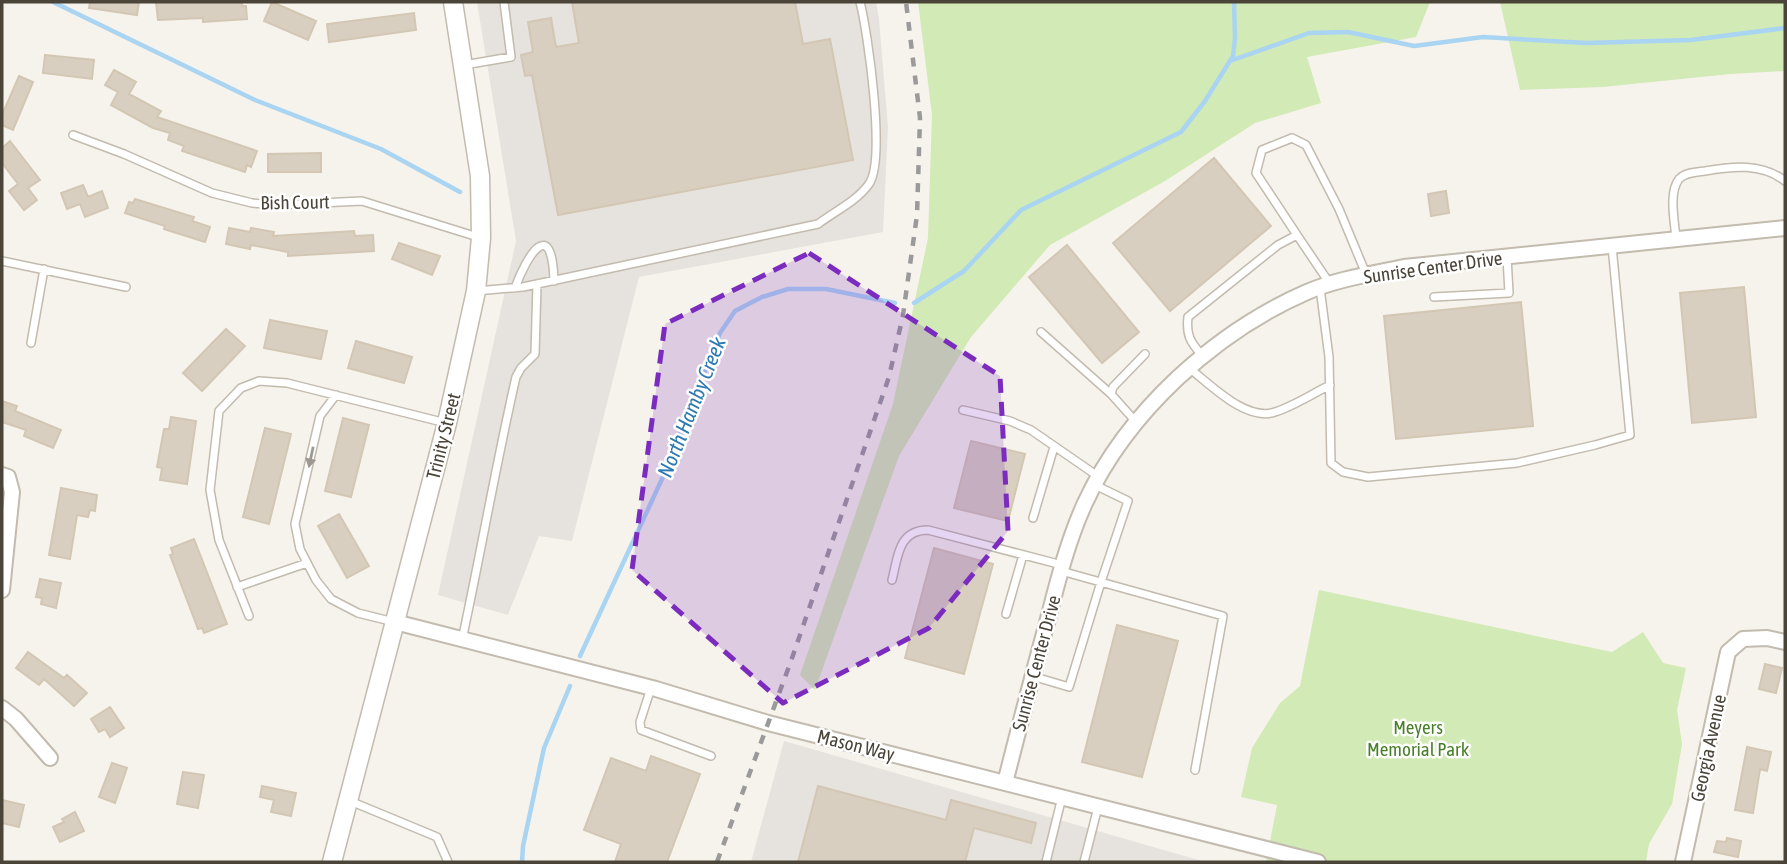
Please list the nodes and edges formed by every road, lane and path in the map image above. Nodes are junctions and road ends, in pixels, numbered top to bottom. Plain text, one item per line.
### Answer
1 (453, 2) edge
2 (504, 2) edge
3 (860, 2) edge
4 (463, 65) junction
5 (73, 135) dead end
6 (1785, 181) edge
7 (1785, 228) edge
8 (1297, 234) junction
9 (481, 239) junction
10 (1676, 239) junction
11 (1612, 246) junction
12 (1507, 257) junction
13 (3, 261) edge
14 (44, 270) junction
15 (2, 271) edge
16 (1367, 275) junction
17 (554, 281) junction
18 (537, 284) junction
19 (1325, 286) junction
20 (126, 287) dead end
21 (515, 288) junction
22 (475, 291) junction
23 (1434, 297) dead end
24 (1041, 332) dead end
25 (31, 343) dead end
26 (1145, 354) dead end
27 (1202, 355) junction
28 (1188, 368) junction
29 (1330, 385) junction
30 (1111, 394) junction
31 (337, 395) junction
32 (963, 410) dead end
33 (447, 423) junction
34 (1137, 424) junction
35 (1054, 447) junction
36 (2, 475) edge
37 (1098, 481) junction
38 (1033, 518) dead end
39 (1023, 555) junction
40 (307, 563) junction
41 (1062, 568) junction
42 (892, 580) dead end
43 (1101, 582) junction
44 (237, 587) junction
45 (2, 590) edge
46 (1006, 614) dead end
47 (249, 616) dead end
48 (395, 622) junction
49 (462, 641) junction
50 (1785, 642) edge
51 (1032, 676) junction
52 (651, 688) junction
53 (2, 708) edge
54 (711, 757) dead end
55 (50, 758) dead end
56 (1195, 770) dead end
57 (1005, 783) junction
58 (1062, 797) junction
59 (348, 800) junction
60 (1098, 807) junction
61 (332, 862) edge
62 (448, 862) edge
63 (1046, 862) edge
64 (1084, 862) edge
65 (1318, 862) edge
66 (1683, 862) edge

1 - 4 street, Trinity Street
2 - 4 lane
3 - 17 lane
4 - 9 street, Trinity Street
5 - 9 lane, Bish Court
6 - 10 lane
7 - 10 street, Sunrise Center Drive
8 - 16 lane
8 - 19 lane
8 - 27 lane
9 - 22 street, Trinity Street
10 - 11 street, Sunrise Center Drive
11 - 12 street, Sunrise Center Drive
11 - 29 lane
12 - 16 street, Sunrise Center Drive
12 - 23 lane
13 - 14 lane
13 - 15 lane
14 - 20 lane
14 - 25 lane
16 - 19 street, Sunrise Center Drive
17 - 18 lane
17 - 21 lane
18 - 21 lane
18 - 49 lane
19 - 27 street, Sunrise Center Drive
19 - 29 lane
21 - 22 lane
22 - 33 street, Trinity Street
24 - 30 lane
26 - 30 lane
27 - 28 street, Sunrise Center Drive
28 - 29 lane
28 - 34 street, Sunrise Center Drive
30 - 34 lane
31 - 33 lane
31 -> 40 lane
31 - 44 lane
32 - 35 lane
33 - 48 street, Trinity Street
34 - 37 street, Sunrise Center Drive
35 - 37 lane
35 - 38 lane
36 - 45 street
37 - 41 street, Sunrise Center Drive
37 - 43 lane
39 - 41 lane
39 - 42 lane
39 - 46 lane
40 - 44 lane
40 - 48 lane
41 - 43 lane
41 - 51 street, Sunrise Center Drive
43 - 51 lane
43 - 56 lane
44 - 47 lane
48 - 49 street, Mason Way
48 - 59 street, Trinity Street
49 - 52 street, Mason Way
50 - 66 street, Georgia Avenue
51 - 57 street, Sunrise Center Drive
52 - 54 lane
52 - 57 street, Mason Way
53 - 55 street
57 - 58 street, Mason Way
58 - 60 street, Mason Way
58 - 63 lane
59 - 61 street, Trinity Street
59 - 62 lane
60 - 64 lane
60 - 65 street, Mason Way

